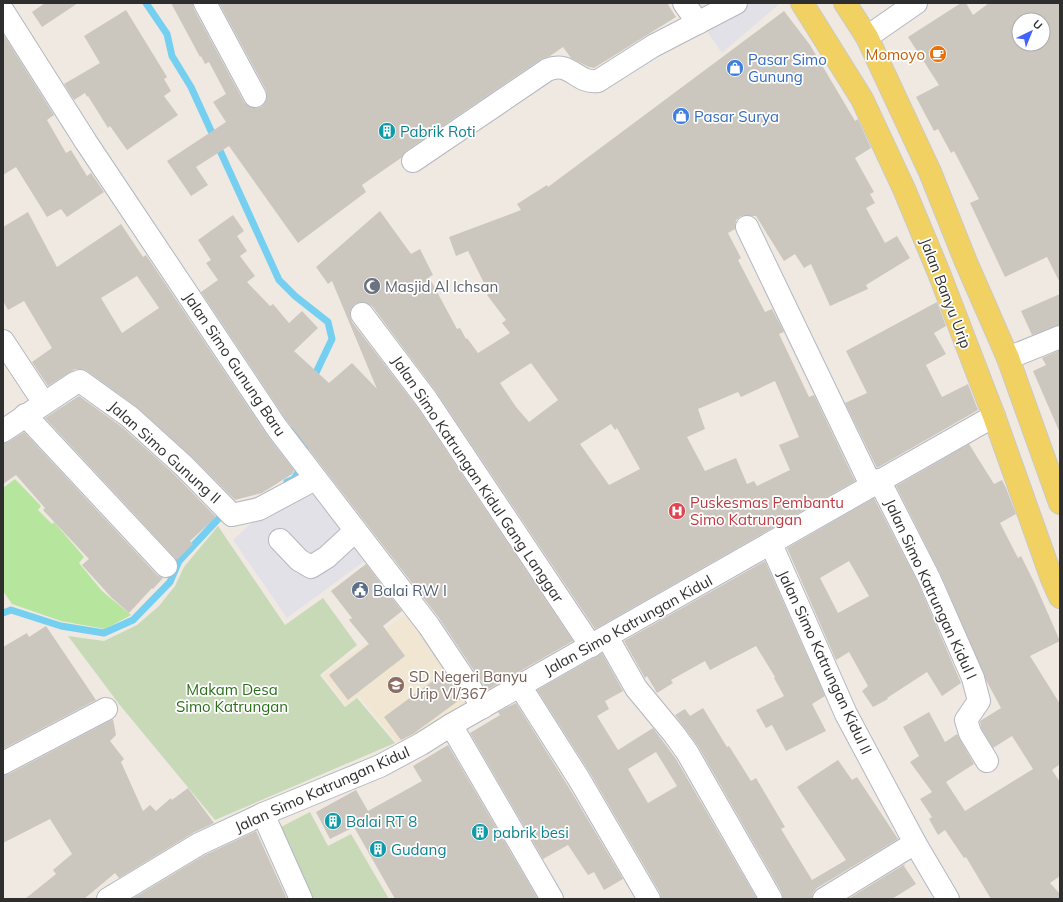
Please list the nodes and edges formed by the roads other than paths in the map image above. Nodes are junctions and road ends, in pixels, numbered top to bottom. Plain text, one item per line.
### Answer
1 (205, 3) edge
2 (684, 3) edge
3 (736, 3) edge
4 (802, 3) edge
5 (845, 3) edge
6 (916, 3) edge
7 (3, 11) edge
8 (698, 23) junction
9 (867, 37) junction
10 (255, 96) dead end
11 (413, 161) dead end
12 (747, 227) dead end
13 (362, 314) dead end
14 (1060, 337) edge
15 (3, 341) edge
16 (1008, 358) junction
17 (44, 403) junction
18 (25, 415) junction
19 (994, 416) junction
20 (3, 431) edge
21 (307, 468) junction
22 (875, 483) junction
23 (1060, 503) edge
24 (355, 531) junction
25 (280, 540) dead end
26 (771, 544) junction
27 (166, 566) dead end
28 (1060, 597) edge
29 (599, 641) junction
30 (520, 686) junction
31 (483, 707) junction
32 (106, 709) dead end
33 (451, 725) junction
34 (987, 761) dead end
35 (3, 763) edge
36 (263, 814) junction
37 (915, 843) junction
38 (941, 897) edge
39 (108, 899) edge
40 (301, 899) edge
41 (552, 899) edge
42 (649, 899) edge
43 (771, 899) edge
44 (824, 899) edge

1 - 10 street
2 - 8 street
3 - 8 street
4 - 19 main road, Jalan Banyu Urip
5 - 9 main road, Jalan Banyu Urip
6 - 9 street
7 - 21 street, Jalan Simo Gunung Baru
8 - 11 street
9 - 16 main road, Jalan Banyu Urip
12 - 22 street
13 - 29 street, Jalan Simo Katrungan Kidul Gang Langgar
14 - 16 street
15 - 17 street
16 - 23 main road, Jalan Banyu Urip
17 - 18 street, Jalan Simo Gunung II
17 - 21 street, Jalan Simo Gunung II
18 - 20 street, Jalan Simo Gunung II
18 - 27 street
19 - 22 street, Jalan Simo Katrungan Kidul
19 - 28 main road, Jalan Banyu Urip
21 - 24 street, Jalan Simo Gunung Baru
22 - 26 street, Jalan Simo Katrungan Kidul
22 - 34 street, Jalan Simo Katrungan Kidul I
24 - 25 street
24 - 31 street, Jalan Simo Gunung Baru
26 - 29 street, Jalan Simo Katrungan Kidul
26 - 37 street, Jalan Simo Katrungan Kidul II
29 - 30 street, Jalan Simo Katrungan Kidul
29 - 43 street, Jalan Simo Katrungan Kidul Gang Langgar
30 - 31 street, Jalan Simo Katrungan Kidul
30 - 42 street
31 - 33 street, Jalan Simo Katrungan Kidul
32 - 35 street
33 - 36 street, Jalan Simo Katrungan Kidul
33 - 41 street
36 - 39 street, Jalan Simo Katrungan Kidul
36 - 40 street
37 - 38 street, Jalan Simo Katrungan Kidul II
37 - 44 street

